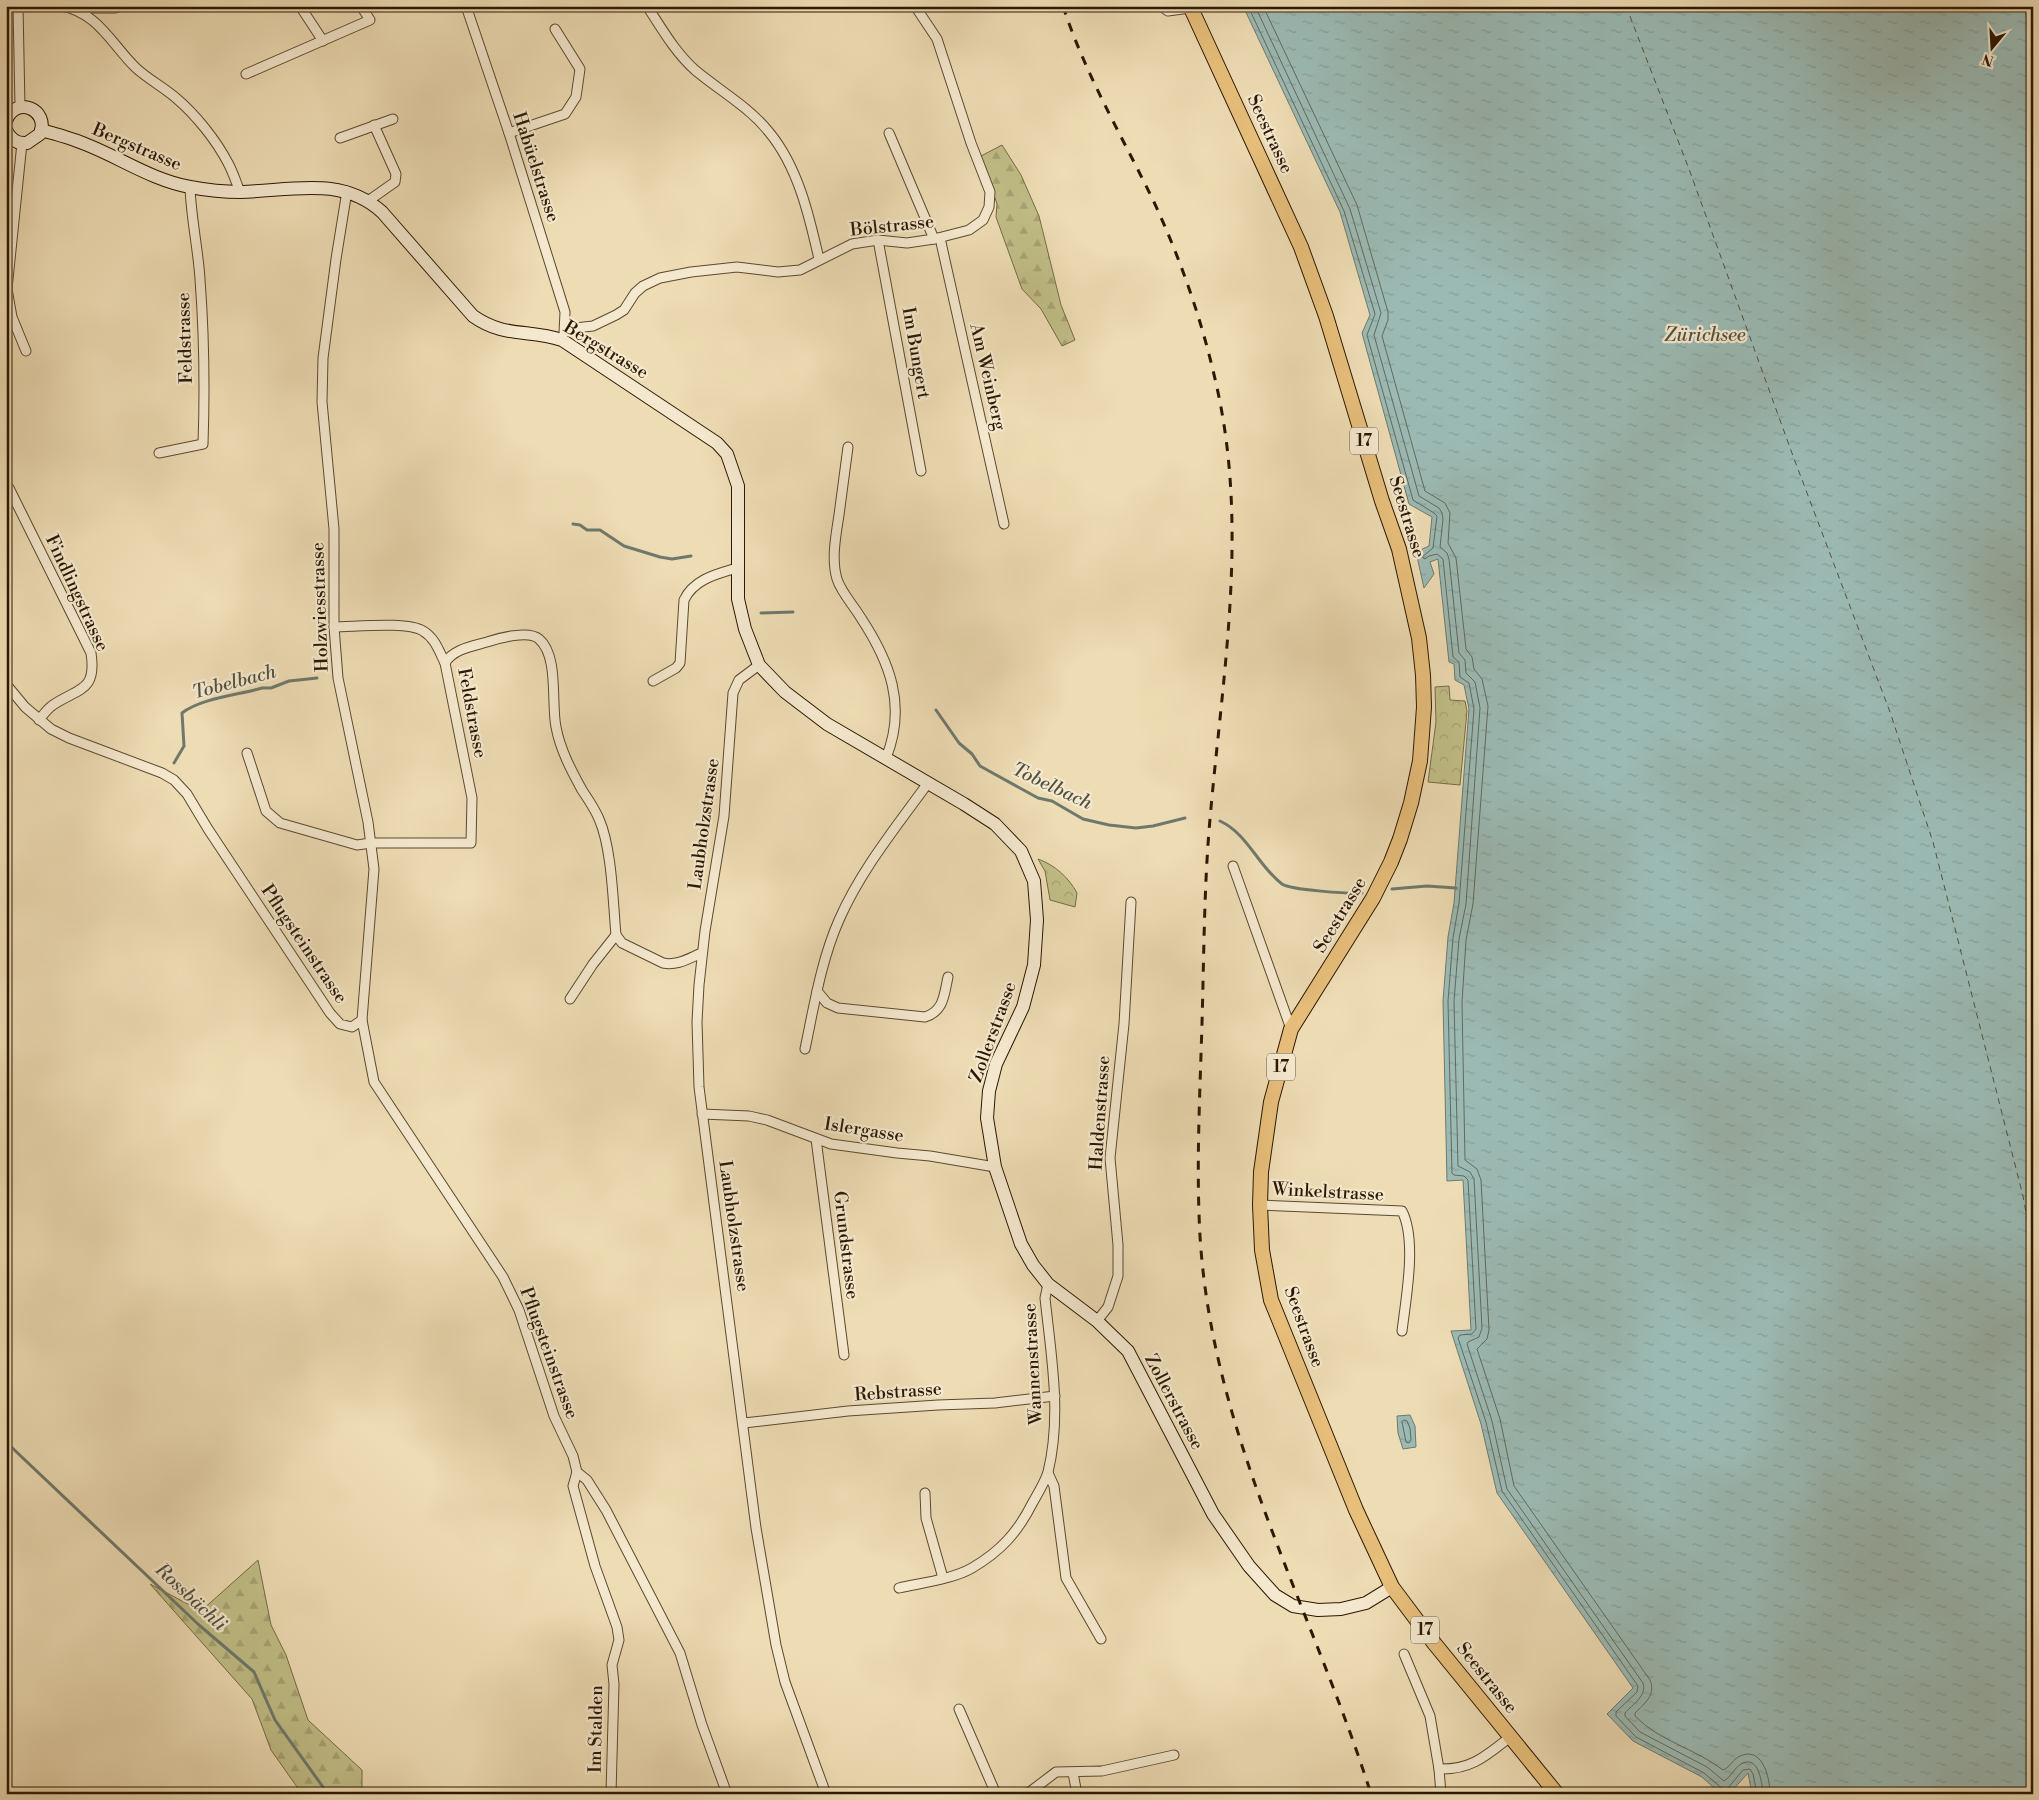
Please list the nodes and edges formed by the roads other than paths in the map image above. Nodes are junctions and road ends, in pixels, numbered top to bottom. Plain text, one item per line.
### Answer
1 (18, 6) edge
2 (122, 6) edge
3 (300, 6) edge
4 (361, 6) edge
5 (466, 6) edge
6 (647, 6) edge
7 (915, 6) edge
8 (1161, 6) edge
9 (66, 7) edge
10 (1190, 7) edge
11 (555, 29) dead end
12 (323, 41) junction
13 (246, 74) dead end
14 (20, 107) junction
15 (393, 118) dead end
16 (6, 121) edge
17 (374, 126) junction
18 (6, 130) edge
19 (42, 130) junction
20 (509, 133) junction
21 (889, 133) dead end
22 (340, 138) dead end
23 (22, 143) junction
24 (190, 187) junction
25 (240, 192) junction
26 (347, 192) junction
27 (368, 200) junction
28 (937, 238) junction
29 (878, 240) junction
30 (818, 259) junction
31 (564, 334) junction
32 (26, 351) dead end
33 (848, 447) dead end
34 (160, 453) dead end
35 (921, 471) dead end
36 (9, 488) dead end
37 (1004, 524) dead end
38 (737, 562) junction
39 (334, 627) junction
40 (445, 663) junction
41 (759, 665) junction
42 (653, 681) dead end
43 (6, 684) edge
44 (39, 720) junction
45 (247, 753) dead end
46 (886, 758) junction
47 (928, 783) junction
48 (370, 843) junction
49 (1233, 866) dead end
50 (1130, 902) dead end
51 (616, 936) junction
52 (702, 953) junction
53 (948, 977) dead end
54 (817, 991) junction
55 (570, 999) dead end
56 (362, 1020) junction
57 (1291, 1029) junction
58 (804, 1049) dead end
59 (702, 1114) junction
60 (816, 1139) junction
61 (995, 1167) junction
62 (1260, 1205) junction
63 (1048, 1284) junction
64 (1097, 1321) junction
65 (1402, 1331) dead end
66 (844, 1355) dead end
67 (1055, 1396) junction
68 (744, 1423) junction
69 (577, 1472) junction
70 (1048, 1473) junction
71 (925, 1493) dead end
72 (942, 1578) junction
73 (1392, 1587) junction
74 (899, 1588) dead end
75 (1101, 1639) dead end
76 (1404, 1654) dead end
77 (612, 1665) joint
78 (959, 1709) dead end
79 (1510, 1737) junction
80 (1174, 1755) dead end
81 (1439, 1769) junction
82 (1073, 1773) junction
83 (612, 1794) edge
84 (727, 1794) edge
85 (826, 1794) edge
86 (996, 1794) edge
87 (1027, 1794) edge
88 (1077, 1794) edge
89 (1441, 1794) edge
90 (1557, 1794) edge

1 - 14 street
2 - 9 street
3 - 12 street
4 - 12 street
5 - 20 street, Habüelstrasse
6 - 30 street
7 - 28 street, Bölstrasse
8 - 10 street
9 - 25 street
10 - 57 main road, Seestrasse / 17
11 - 20 street
12 - 13 street
14 - 16 street
14 - 19 street
15 - 17 street
17 - 22 street
17 - 27 street
18 - 23 street
19 - 23 street
19 - 24 street, Bergstrasse
20 - 31 street, Habüelstrasse
21 - 28 street, Am Weinberg
23 - 32 street
24 - 25 street, Bergstrasse
24 - 34 street, Feldstrasse
25 - 26 street, Bergstrasse
26 - 27 street, Bergstrasse
26 - 39 street, Holzwiesstrasse
27 - 31 street, Bergstrasse
28 - 29 street, Bölstrasse
28 - 37 street, Am Weinberg
29 - 30 street, Bölstrasse
29 - 35 street, Im Bungert
30 - 31 street, Bölstrasse
31 - 38 street, Bergstrasse
33 - 46 street
36 - 44 street, Findlingstrasse
38 - 41 street, Zollerstrasse
38 - 42 street
39 - 40 street
39 - 48 street, Holzwiesstrasse
40 - 48 street, Feldstrasse
40 - 51 street, Feldstrasse
41 - 46 street, Zollerstrasse
41 - 52 street, Laubholzstrasse
43 - 44 street, Pflugsteinstrasse
44 - 56 street, Pflugsteinstrasse
45 - 48 street
46 - 47 street, Zollerstrasse
47 - 54 street
47 - 61 street, Zollerstrasse
48 - 56 street, Holzwiesstrasse
49 - 57 street
50 - 64 street, Haldenstrasse
51 - 52 street
51 - 55 street
52 - 59 street, Laubholzstrasse
53 - 54 street
54 - 58 street
56 - 69 street, Pflugsteinstrasse
57 - 62 main road, Seestrasse / 17
59 - 60 street, Islergasse
59 - 68 street, Laubholzstrasse
60 - 61 street, Islergasse
60 - 66 street, Grundstrasse
61 - 63 street, Zollerstrasse
62 - 65 street, Winkelstrasse
62 - 73 main road, Seestrasse / 17
63 - 64 street, Zollerstrasse
63 - 67 street, Wannenstrasse
64 - 73 street, Zollerstrasse
67 - 68 street, Rebstrasse
67 - 70 street, Wannenstrasse
68 - 85 street, Laubholzstrasse
69 - 77 street, Pflugsteinstrasse
69 - 84 street, Pflugsteinstrasse
70 - 72 street, Wannenstrasse
70 - 75 street, Wannenstrasse
71 - 72 street
72 - 74 street, Wannenstrasse
73 - 79 main road, Seestrasse / 17
76 - 81 street
77 - 83 street, Im Stalden
78 - 86 street
79 - 81 street
79 - 90 main road, Seestrasse / 17
80 - 82 street
81 - 89 street
82 - 87 street
82 - 88 street

